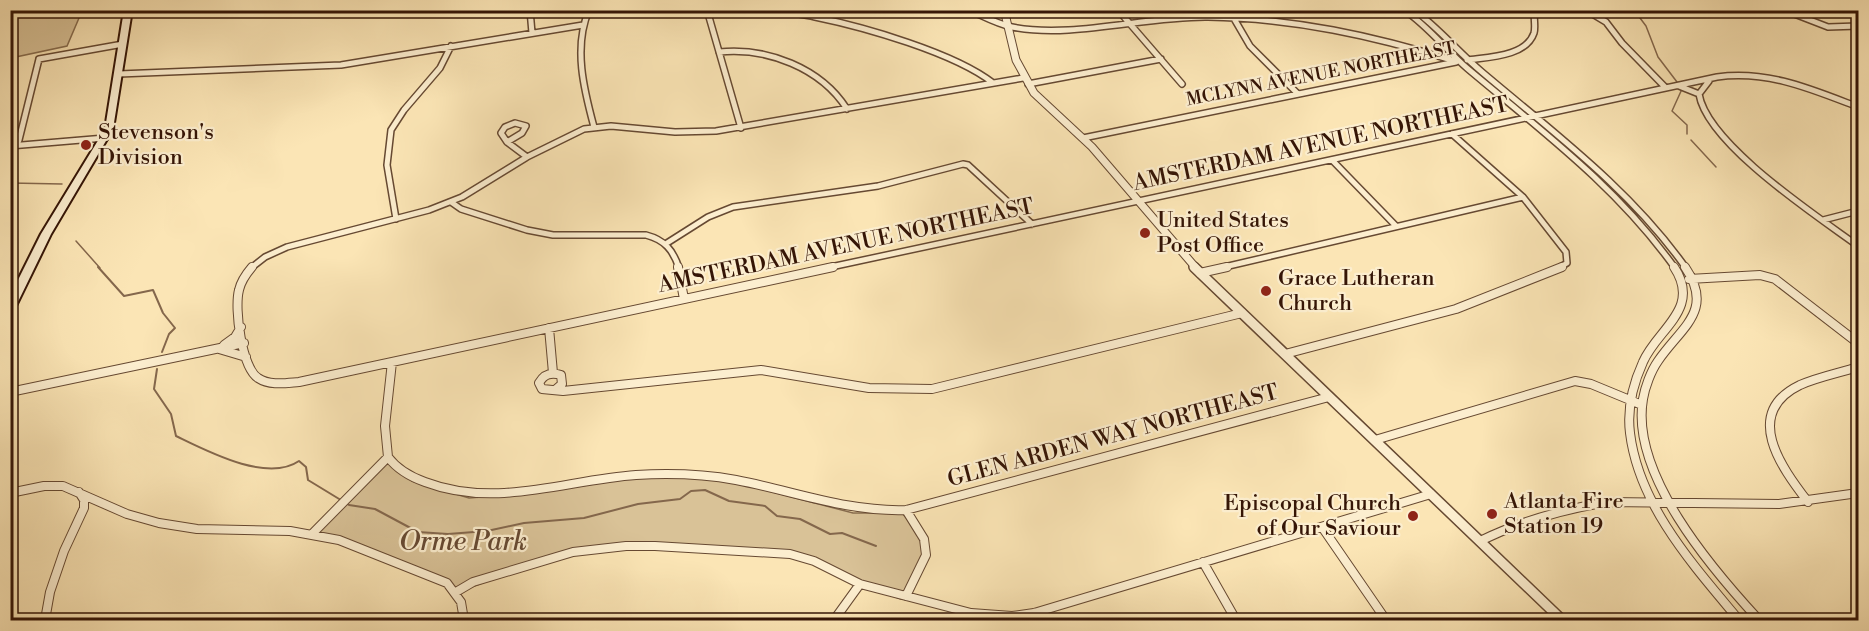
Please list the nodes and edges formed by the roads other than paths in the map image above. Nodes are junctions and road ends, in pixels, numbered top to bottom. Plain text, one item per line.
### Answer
1 (128, 10) edge
2 (530, 10) edge
3 (589, 10) edge
4 (707, 10) edge
5 (774, 10) edge
6 (969, 10) edge
7 (1007, 10) edge
8 (1118, 10) edge
9 (1229, 10) edge
10 (1404, 10) edge
11 (1414, 10) edge
12 (1535, 10) edge
13 (1586, 10) edge
14 (1784, 10) edge
15 (1232, 18) junction
16 (1128, 22) junction
17 (583, 25) junction
18 (1008, 25) junction
19 (1858, 26) edge
20 (532, 33) junction
21 (123, 44) junction
22 (451, 46) junction
23 (1446, 48) junction
24 (1455, 48) junction
25 (719, 52) junction
26 (1161, 59) junction
27 (1467, 60) junction
28 (1458, 62) junction
29 (119, 74) junction
30 (1714, 79) junction
31 (1025, 81) junction
32 (993, 83) junction
33 (1182, 84) dead end
34 (1678, 85) junction
35 (1665, 87) junction
36 (1298, 94) junction
37 (1699, 94) junction
38 (1858, 107) edge
39 (847, 109) junction
40 (1536, 116) junction
41 (1528, 117) junction
42 (594, 127) junction
43 (741, 128) junction
44 (1452, 134) junction
45 (105, 138) junction
46 (1083, 138) junction
47 (507, 142) dead end
48 (13, 146) edge
49 (527, 157) junction
50 (1332, 160) junction
51 (1523, 197) junction
52 (451, 202) junction
53 (1137, 202) junction
54 (1627, 205) junction
55 (1637, 205) junction
56 (1858, 211) edge
57 (396, 219) junction
58 (1823, 220) junction
59 (1032, 224) junction
60 (1396, 226) junction
61 (667, 243) junction
62 (1858, 246) edge
63 (1200, 273) junction
64 (1682, 279) junction
65 (1693, 279) junction
66 (684, 299) junction
67 (10, 308) edge
68 (1242, 313) junction
69 (241, 327) junction
70 (549, 328) junction
71 (243, 343) junction
72 (1858, 343) edge
73 (216, 349) junction
74 (1286, 354) junction
75 (246, 357) junction
76 (392, 362) junction
77 (1858, 367) edge
78 (553, 373) junction
79 (555, 390) junction
80 (10, 392) edge
81 (1329, 397) junction
82 (1630, 400) junction
83 (1642, 405) junction
84 (1375, 440) junction
85 (388, 457) junction
86 (80, 492) junction
87 (10, 493) edge
88 (1858, 493) edge
89 (1431, 494) junction
90 (1652, 501) junction
91 (1668, 501) junction
92 (1808, 502) junction
93 (906, 510) junction
94 (1322, 526) junction
95 (313, 533) junction
96 (1480, 541) junction
97 (1203, 562) junction
98 (860, 584) junction
99 (456, 592) junction
100 (906, 597) junction
101 (1034, 613) junction
102 (45, 621) edge
103 (464, 621) edge
104 (834, 621) edge
105 (1041, 621) edge
106 (1236, 621) edge
107 (1386, 621) edge
108 (1562, 621) edge
109 (1739, 621) edge
110 (1759, 621) edge

1 - 21 main road
2 - 20 street
3 - 17 street
4 - 25 street
5 - 32 street
6 - 18 street
7 - 18 street
8 - 16 street
9 - 15 street
10 - 23 street
11 - 24 street
12 - 27 street, MCLYNN AVENUE NORTHEAST
13 - 35 street
14 - 19 street
15 - 16 street
15 - 28 street
15 - 36 street
16 - 18 street
16 - 26 street
17 - 20 street
17 - 42 street
18 - 31 street
20 - 22 street
21 - 29 main road
21 - 48 street
22 - 29 street
22 - 57 street
23 - 24 street
23 - 28 street
24 - 27 street
25 - 39 street
25 - 43 street
26 - 31 street
26 - 33 street
27 - 28 street, MCLYNN AVENUE NORTHEAST
27 - 40 street
28 - 36 street, MCLYNN AVENUE NORTHEAST
28 - 41 street
29 - 45 main road
30 - 34 street, AMSTERDAM AVENUE NORTHEAST
30 - 37 street
30 - 38 street, AMSTERDAM AVENUE NORTHEAST
31 - 32 street
31 - 46 street
32 - 39 street
34 - 35 street, AMSTERDAM AVENUE NORTHEAST
34 - 37 street
35 - 40 street, AMSTERDAM AVENUE NORTHEAST
36 - 46 street, MCLYNN AVENUE NORTHEAST
37 - 58 street
39 - 43 street
40 - 41 street, AMSTERDAM AVENUE NORTHEAST
40 - 55 street
41 - 44 street, AMSTERDAM AVENUE NORTHEAST
41 - 54 street
42 - 43 street
42 - 49 street, AMSTERDAM AVENUE NORTHEAST
44 - 50 street, AMSTERDAM AVENUE NORTHEAST
44 - 51 street
45 - 48 street
45 - 67 main road
46 - 53 street
47 - 49 street
49 - 52 street, AMSTERDAM AVENUE NORTHEAST
50 - 53 street, AMSTERDAM AVENUE NORTHEAST
50 - 60 street
51 - 60 street
51 - 74 street
52 - 57 street, AMSTERDAM AVENUE NORTHEAST
52 - 61 street
53 - 59 street, AMSTERDAM AVENUE NORTHEAST
53 - 63 street
54 - 55 street
54 - 64 street
55 - 65 street
56 - 58 street
57 - 69 street, AMSTERDAM AVENUE NORTHEAST
58 - 62 street
59 - 61 street
59 - 66 street, AMSTERDAM AVENUE NORTHEAST
60 - 63 street
61 - 66 street
63 - 68 street
64 - 65 street
64 - 82 street
65 - 72 street
65 - 83 street
66 - 70 street, AMSTERDAM AVENUE NORTHEAST
68 - 74 street
68 - 79 street
69 - 71 street, AMSTERDAM AVENUE NORTHEAST
69 - 73 street
70 - 76 street, AMSTERDAM AVENUE NORTHEAST
70 - 78 street
71 - 73 street
71 - 75 street, AMSTERDAM AVENUE NORTHEAST
73 - 75 street
73 - 80 street
74 - 81 street
75 - 76 street, AMSTERDAM AVENUE NORTHEAST
76 - 85 street
77 - 92 street
78 - 79 street
78 - 79 street
81 - 84 street
81 - 93 street, GLEN ARDEN WAY NORTHEAST
82 - 83 street
82 - 84 street
82 - 90 street
83 - 91 street
84 - 89 street
85 - 93 street, GLEN ARDEN WAY NORTHEAST
85 - 95 street
86 - 87 street
86 - 95 street
86 - 102 street
88 - 92 street
89 - 94 street
89 - 96 street
90 - 91 street
90 - 96 street
90 - 109 street
91 - 92 street
91 - 110 street
93 - 100 street
94 - 97 street
94 - 107 street
95 - 99 street
96 - 108 street
97 - 101 street
97 - 106 street
98 - 99 street
98 - 100 street
98 - 104 street
99 - 103 street
100 - 101 street
101 - 105 street

